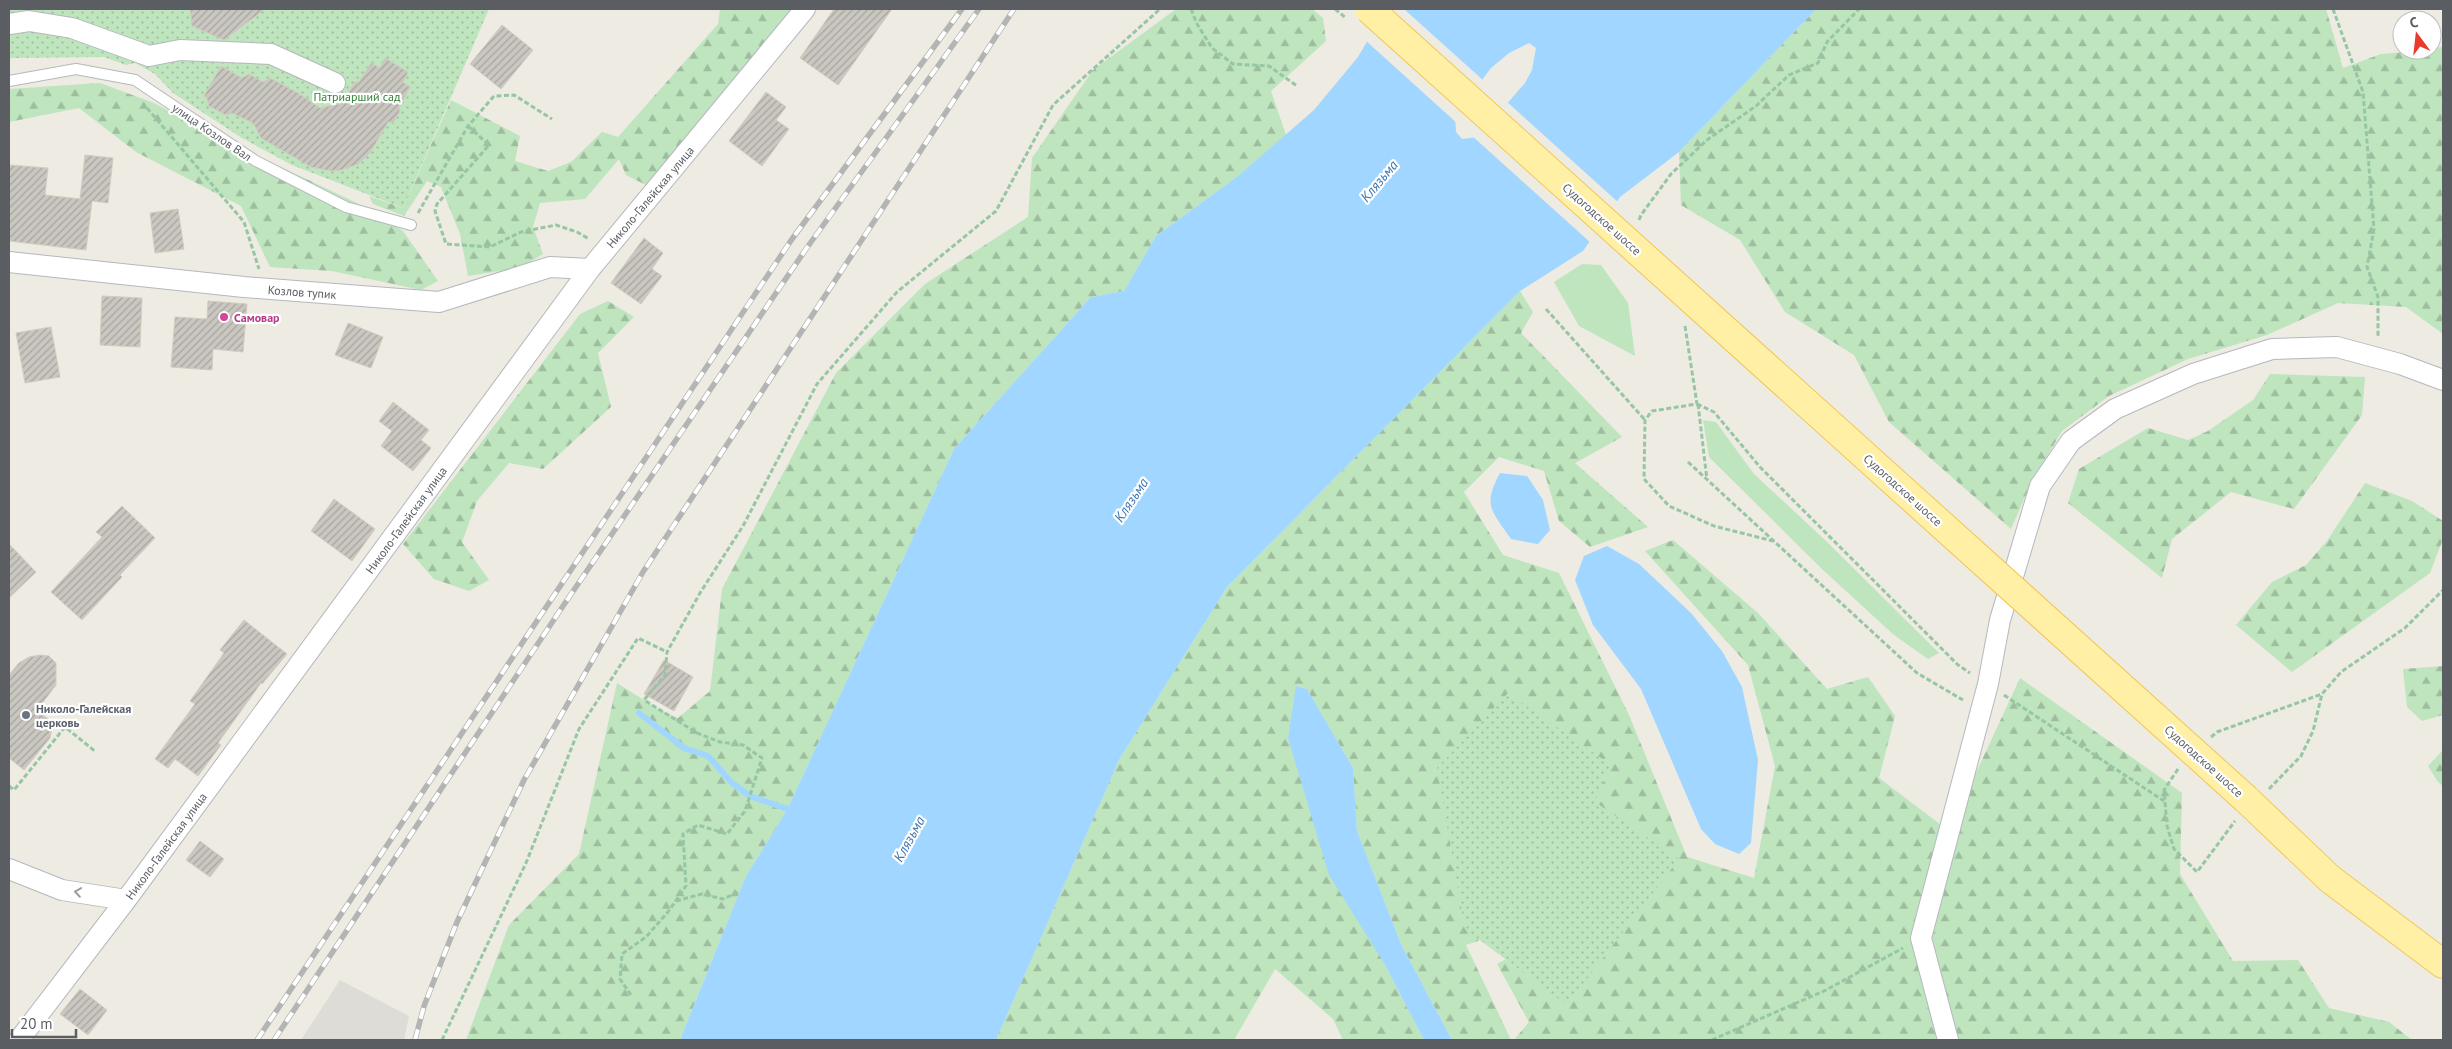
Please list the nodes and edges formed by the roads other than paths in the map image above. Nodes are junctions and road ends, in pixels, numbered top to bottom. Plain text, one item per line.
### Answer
1 (806, 9) edge
2 (1368, 9) edge
3 (9, 24) edge
4 (9, 81) edge
5 (336, 83) dead end
6 (411, 225) road end
7 (9, 262) edge
8 (590, 269) junction
9 (2443, 380) edge
10 (9, 869) edge
11 (126, 900) junction
12 (2443, 964) edge
13 (18, 1040) edge
14 (1948, 1040) edge

1 - 8 street, Николо-Галейская улица
2 - 12 main road, Судогодское шоссе, bridge
3 - 5 street
4 - 6 lane, улица Козлов Вал
7 - 8 street, Козлов тупик
8 - 11 street, Николо-Галейская улица
9 - 14 street
11 -> 10 street
11 - 13 street, Николо-Галейская улица

